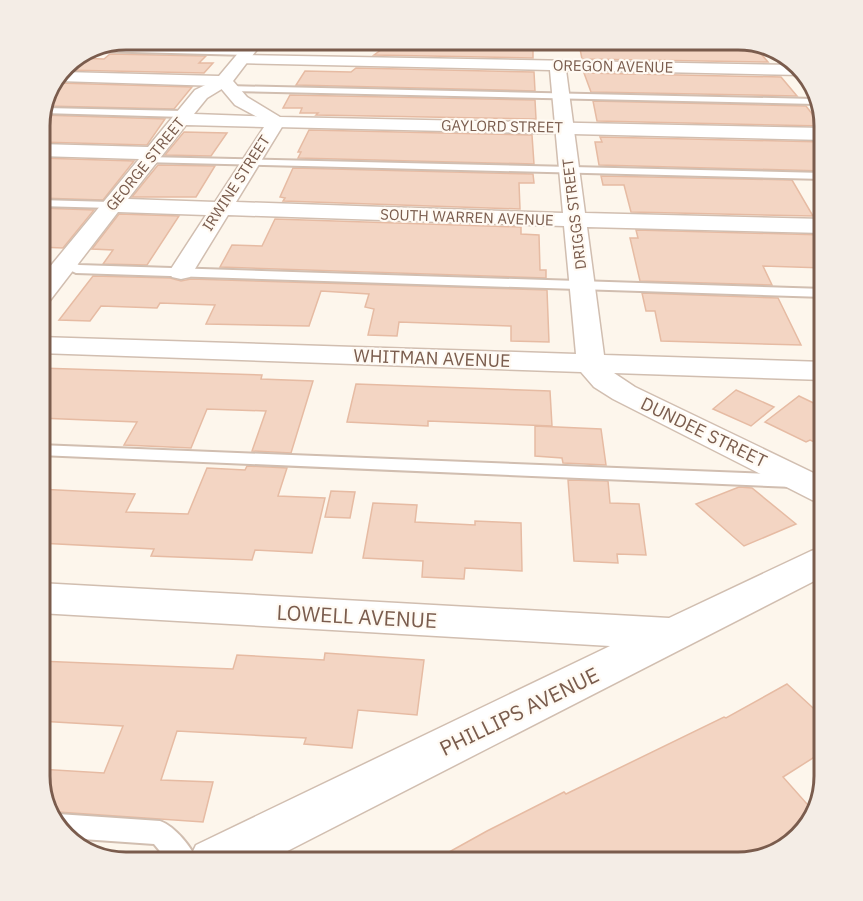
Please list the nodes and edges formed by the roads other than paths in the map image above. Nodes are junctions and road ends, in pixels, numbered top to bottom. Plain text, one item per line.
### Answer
1 (250, 49) edge
2 (113, 51) edge
3 (245, 56) junction
4 (557, 66) junction
5 (789, 70) edge
6 (67, 77) edge
7 (227, 84) junction
8 (560, 96) junction
9 (809, 102) edge
10 (51, 111) edge
11 (183, 117) junction
12 (276, 122) junction
13 (563, 127) junction
14 (814, 134) edge
15 (50, 151) edge
16 (149, 156) junction
17 (249, 162) junction
18 (568, 171) junction
19 (814, 176) edge
20 (50, 203) edge
21 (111, 205) junction
22 (219, 209) junction
23 (574, 220) junction
24 (814, 226) edge
25 (50, 262) edge
26 (65, 263) junction
27 (181, 272) junction
28 (50, 283) edge
29 (582, 285) junction
30 (814, 293) edge
31 (50, 345) edge
32 (591, 363) junction
33 (814, 371) edge
34 (50, 451) edge
35 (814, 487) edge
36 (814, 565) edge
37 (50, 599) edge
38 (675, 634) junction
39 (70, 827) edge
40 (177, 852) edge
41 (234, 852) edge

1 - 3 street, GEORGE STREET
2 - 3 lane
3 - 4 street, OREGON AVENUE
3 - 7 street, GEORGE STREET
4 - 5 street, OREGON AVENUE
4 - 8 street, DRIGGS STREET
6 - 7 street
7 - 8 lane
7 - 11 street, GEORGE STREET
7 - 12 street, IRWINE STREET
8 - 9 lane
8 - 13 street, DRIGGS STREET
10 - 11 lane
11 - 12 street, GAYLORD STREET
11 - 16 street, GEORGE STREET
12 - 13 street, GAYLORD STREET
12 - 17 street, IRWINE STREET
13 - 14 street, GAYLORD STREET
13 - 18 street, DRIGGS STREET
15 - 16 street
16 - 17 lane
16 - 21 street, GEORGE STREET
17 - 18 lane
17 - 22 street, IRWINE STREET
18 - 19 lane
18 - 23 street, DRIGGS STREET
20 - 21 lane
21 - 22 street, SOUTH WARREN AVENUE
21 - 26 street, GEORGE STREET
22 - 23 street, SOUTH WARREN AVENUE
22 - 27 street, IRWINE STREET
23 - 24 street, SOUTH WARREN AVENUE
23 - 29 street, DRIGGS STREET
25 - 26 street
26 - 27 lane
26 - 28 street, GEORGE STREET
27 - 29 lane
29 - 30 lane
29 - 32 street, DRIGGS STREET
31 - 32 street, WHITMAN AVENUE
32 - 33 street, WHITMAN AVENUE
32 - 35 street, DUNDEE STREET
34 - 35 lane
36 - 38 street, PHILLIPS AVENUE
37 - 38 street, LOWELL AVENUE
38 - 41 street, PHILLIPS AVENUE
39 - 40 lane

